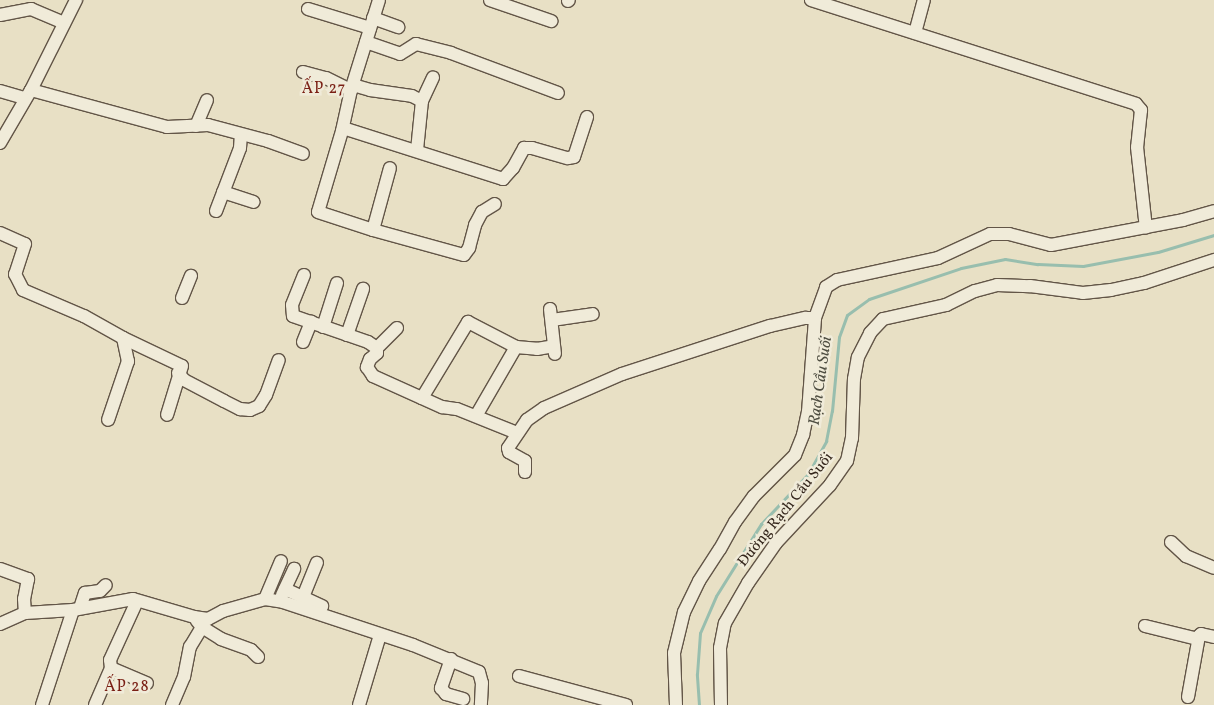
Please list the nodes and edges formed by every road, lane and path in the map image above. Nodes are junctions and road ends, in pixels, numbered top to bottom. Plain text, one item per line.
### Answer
1 (76, 0) edge
2 (379, 0) edge
3 (493, 0) edge
4 (810, 0) edge
5 (924, 0) edge
6 (308, 10) dead end
7 (0, 15) edge
8 (550, 21) dead end
9 (64, 23) junction
10 (372, 23) junction
11 (398, 27) dead end
12 (915, 33) junction
13 (366, 42) junction
14 (303, 72) dead end
15 (434, 77) dead end
16 (352, 88) junction
17 (0, 91) edge
18 (558, 93) dead end
19 (28, 94) junction
20 (207, 100) dead end
21 (422, 101) junction
22 (587, 117) dead end
23 (196, 126) junction
24 (343, 128) junction
25 (241, 135) junction
26 (0, 144) edge
27 (417, 150) junction
28 (303, 154) dead end
29 (390, 168) dead end
30 (223, 192) junction
31 (253, 202) dead end
32 (495, 204) dead end
33 (216, 211) dead end
34 (1214, 211) edge
35 (1146, 228) junction
36 (373, 230) junction
37 (0, 233) edge
38 (1214, 260) edge
39 (304, 275) dead end
40 (190, 276) dead end
41 (338, 283) dead end
42 (363, 289) dead end
43 (182, 298) dead end
44 (593, 314) dead end
45 (815, 318) junction
46 (317, 325) junction
47 (397, 328) dead end
48 (347, 335) junction
49 (123, 338) junction
50 (303, 342) dead end
51 (516, 347) junction
52 (377, 348) junction
53 (278, 360) dead end
54 (178, 374) junction
55 (422, 398) junction
56 (167, 416) dead end
57 (476, 416) junction
58 (108, 420) dead end
59 (517, 433) junction
60 (525, 472) dead end
61 (1171, 542) dead end
62 (281, 561) dead end
63 (317, 563) dead end
64 (1214, 568) edge
65 (0, 569) edge
66 (294, 570) dead end
67 (106, 585) dead end
68 (286, 589) junction
69 (303, 597) junction
70 (265, 599) junction
71 (137, 601) junction
72 (279, 601) junction
73 (322, 606) dead end
74 (76, 609) junction
75 (25, 613) junction
76 (198, 622) junction
77 (0, 624) edge
78 (1145, 626) dead end
79 (380, 635) junction
80 (1214, 637) edge
81 (1198, 638) junction
82 (258, 657) dead end
83 (452, 659) junction
84 (111, 668) junction
85 (519, 676) dead end
86 (147, 683) dead end
87 (1188, 697) dead end
88 (463, 699) dead end
89 (42, 705) edge
90 (95, 705) edge
91 (172, 705) edge
92 (359, 705) edge
93 (481, 705) edge
94 (626, 705) edge
95 (676, 705) edge
96 (721, 705) edge

1 - 9 street
2 - 10 street
3 - 8 street
4 - 12 street
5 - 12 street
6 - 10 street
7 - 9 street
9 - 19 street
10 - 11 street
10 - 13 street
12 - 35 street
13 - 16 street
13 - 18 street
14 - 16 street
15 - 21 street
16 - 21 street
16 - 24 street
17 - 19 street
19 - 23 street
19 - 26 street
20 - 23 street
21 - 27 street
22 - 27 street
23 - 25 street
24 - 27 street
24 - 36 street
25 - 28 street
25 - 30 street
29 - 36 street
30 - 31 street
30 - 33 street
32 - 36 street
34 - 35 street
35 - 45 street
37 - 49 street
38 - 96 street, Đường Rạch Cầu Suối
39 - 46 street
40 - 43 street
41 - 46 street
42 - 48 street
44 - 51 street
45 - 59 street
45 - 95 street
46 - 48 street
46 - 50 street
47 - 52 street
48 - 52 street
49 - 54 street
49 - 58 street
51 - 55 street
51 - 57 street
52 - 55 street
53 - 54 street
54 - 56 street
55 - 57 street
57 - 59 street
59 - 60 street
61 - 64 street
62 - 70 street
63 - 69 street
65 - 75 street
66 - 68 street
67 - 74 street
68 - 69 street
68 - 72 street
69 - 73 street
70 - 72 street
70 - 76 street
71 - 74 street
71 - 76 street
71 - 84 street
72 - 79 street
74 - 75 street
74 - 89 street
75 - 77 street
76 - 82 street
76 - 91 street
78 - 81 street
79 - 83 street
79 - 92 street
80 - 81 street
81 - 87 street
83 - 88 street
83 - 93 street
84 - 86 street
84 - 90 street
85 - 94 street

